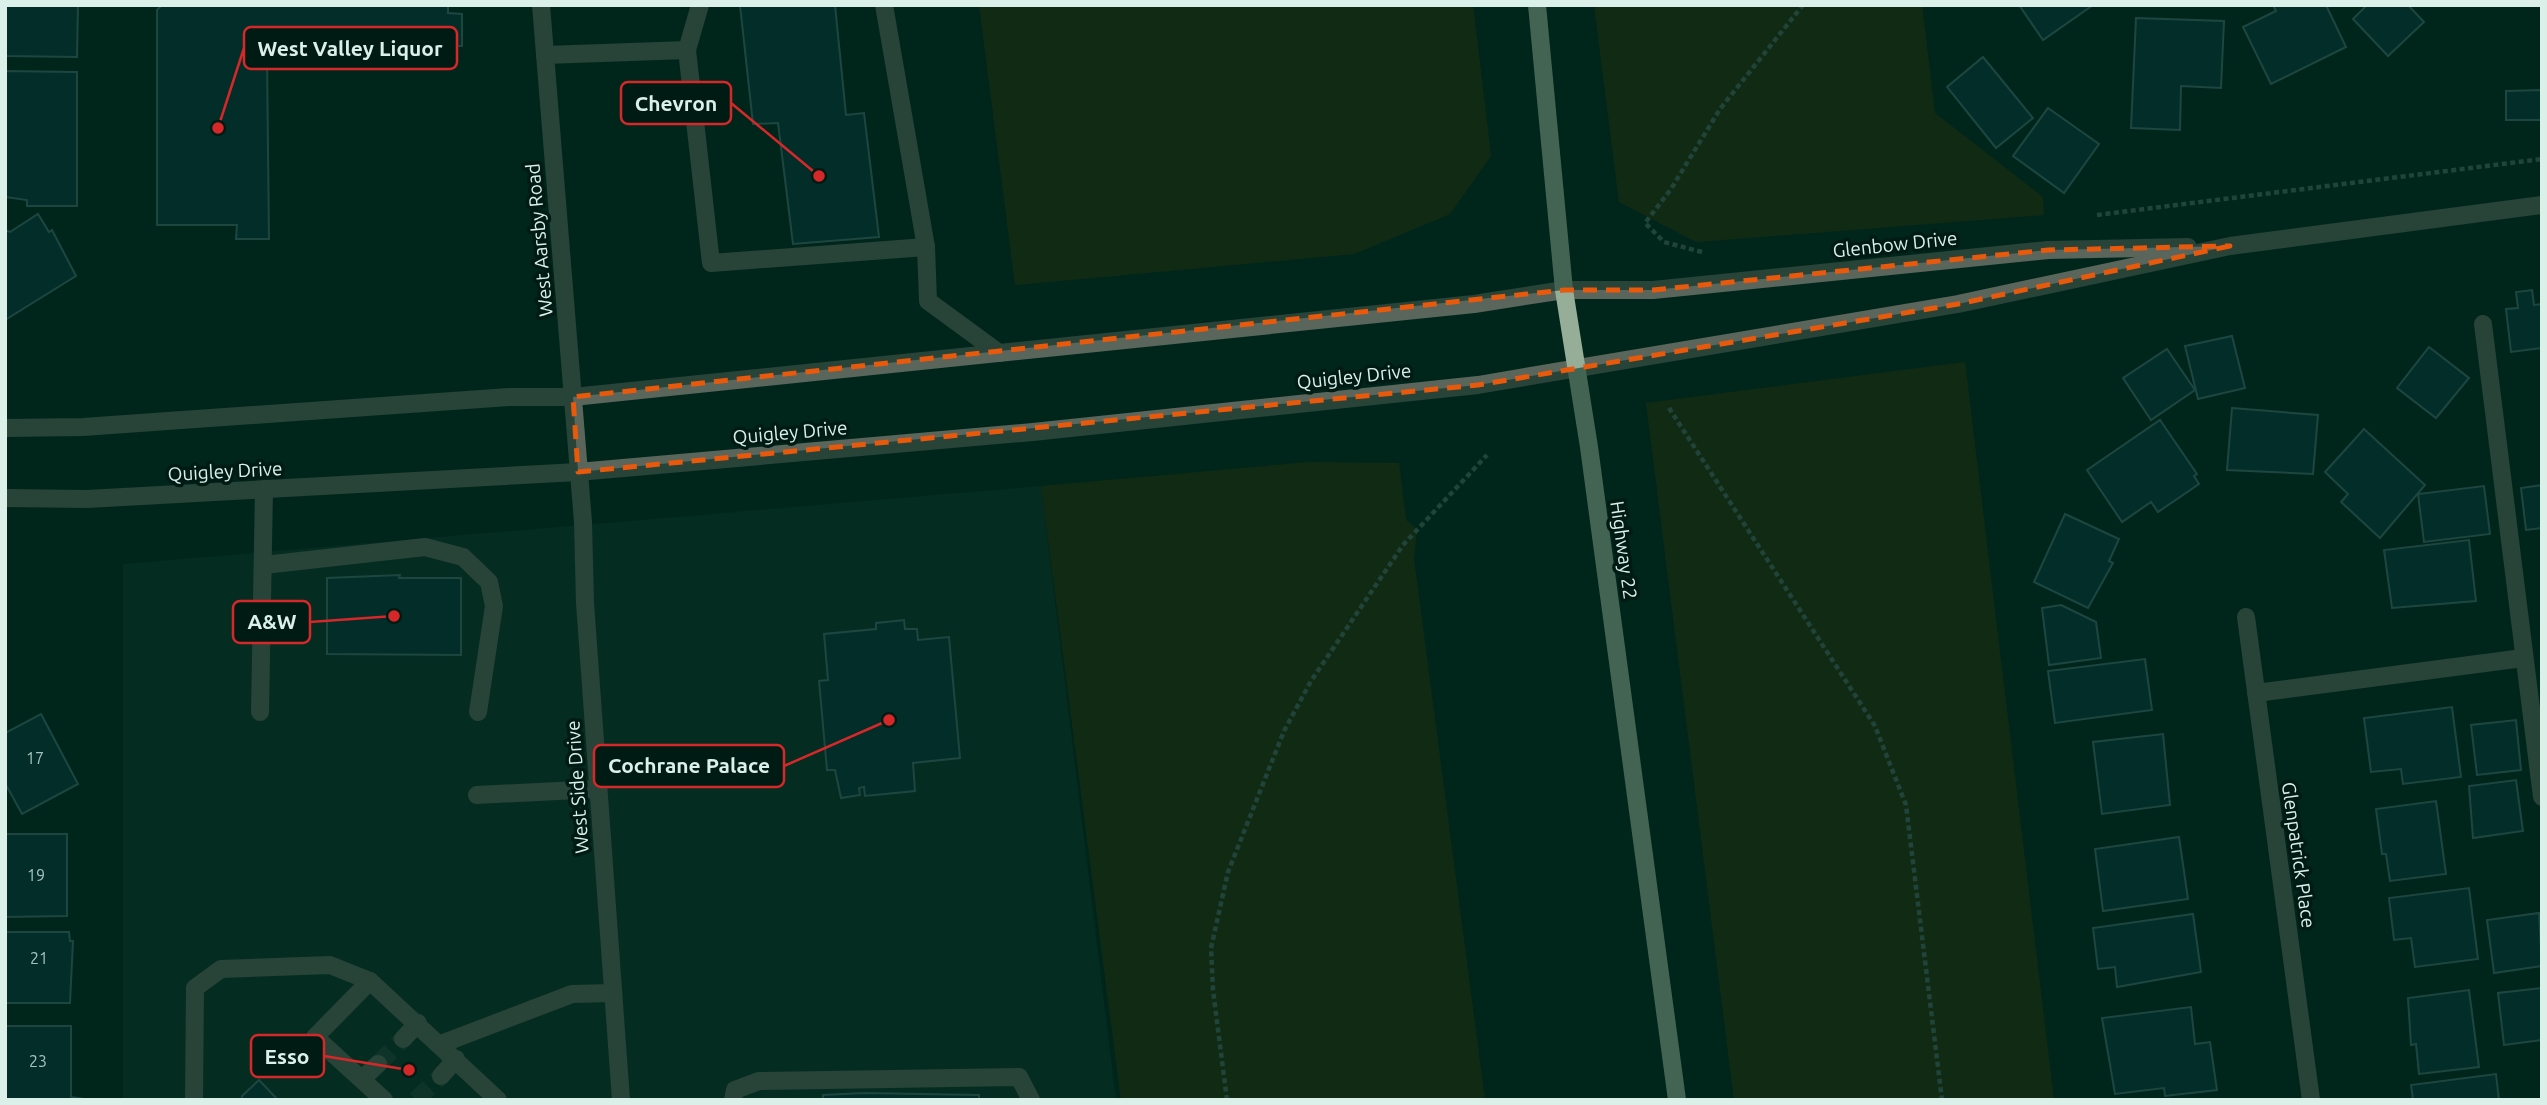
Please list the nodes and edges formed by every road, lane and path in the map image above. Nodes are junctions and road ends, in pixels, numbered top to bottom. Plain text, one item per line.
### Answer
1 (541, 5) edge
2 (700, 5) edge
3 (884, 5) edge
4 (1537, 5) edge
5 (1803, 5) edge
6 (687, 50) junction
7 (545, 55) junction
8 (2542, 159) edge
9 (2542, 205) edge
10 (2085, 217) dead end
11 (2230, 246) junction
12 (926, 247) junction
13 (1714, 253) dead end
14 (1564, 290) junction
15 (2483, 324) dead end
16 (999, 353) junction
17 (1576, 368) junction
18 (573, 397) junction
19 (1669, 408) dead end
20 (5, 428) edge
21 (1487, 455) dead end
22 (578, 472) junction
23 (264, 489) junction
24 (5, 498) edge
25 (264, 565) junction
26 (2246, 617) dead end
27 (2522, 658) junction
28 (2256, 693) junction
29 (260, 712) dead end
30 (478, 712) dead end
31 (598, 789) junction
32 (477, 795) dead end
33 (2542, 797) edge
34 (370, 981) junction
35 (613, 992) junction
36 (418, 1023) junction
37 (403, 1039) tunnel mouth
38 (441, 1044) junction
39 (456, 1059) junction
40 (378, 1064) tunnel mouth
41 (441, 1076) tunnel mouth
42 (362, 1079) junction
43 (194, 1100) edge
44 (384, 1100) edge
45 (498, 1100) edge
46 (621, 1100) edge
47 (733, 1100) edge
48 (1031, 1100) edge
49 (1227, 1100) edge
50 (1677, 1100) edge
51 (1942, 1100) edge
52 (2311, 1100) edge

1 - 7 street, West Aarsby Road
2 - 6 street
3 - 12 street
4 - 14 main road, Highway 22
5 - 13 path
6 - 7 street
6 - 12 street
7 - 18 street, West Aarsby Road
8 - 10 path
9 - 11 street, Glenbow Drive
11 - 14 street, Glenbow Drive
11 - 17 street, Glenbow Drive
12 - 16 street
14 - 16 street
14 - 17 main road, Highway 22
15 - 27 street
16 - 18 street
17 - 22 street, Quigley Drive
17 - 50 main road, Highway 22
18 - 20 street
18 - 22 street, West Aarsby Road
19 - 51 path
21 - 49 path
22 - 23 street, Quigley Drive
22 - 31 street, West Side Drive
23 - 24 street, Quigley Drive
23 - 25 street
25 - 29 street
25 - 30 street
26 - 28 street, Glenpatrick Place
27 - 28 street
27 - 33 street
28 - 52 street, Glenpatrick Place
31 - 32 street
31 - 35 street, West Side Drive
34 - 36 street
34 - 42 street
34 - 43 street
35 - 38 street
35 - 46 street, West Side Drive
36 - 37 street
36 - 38 street
38 - 39 street
39 - 41 street
39 - 45 street
40 - 42 street
42 - 44 street
47 - 48 street

